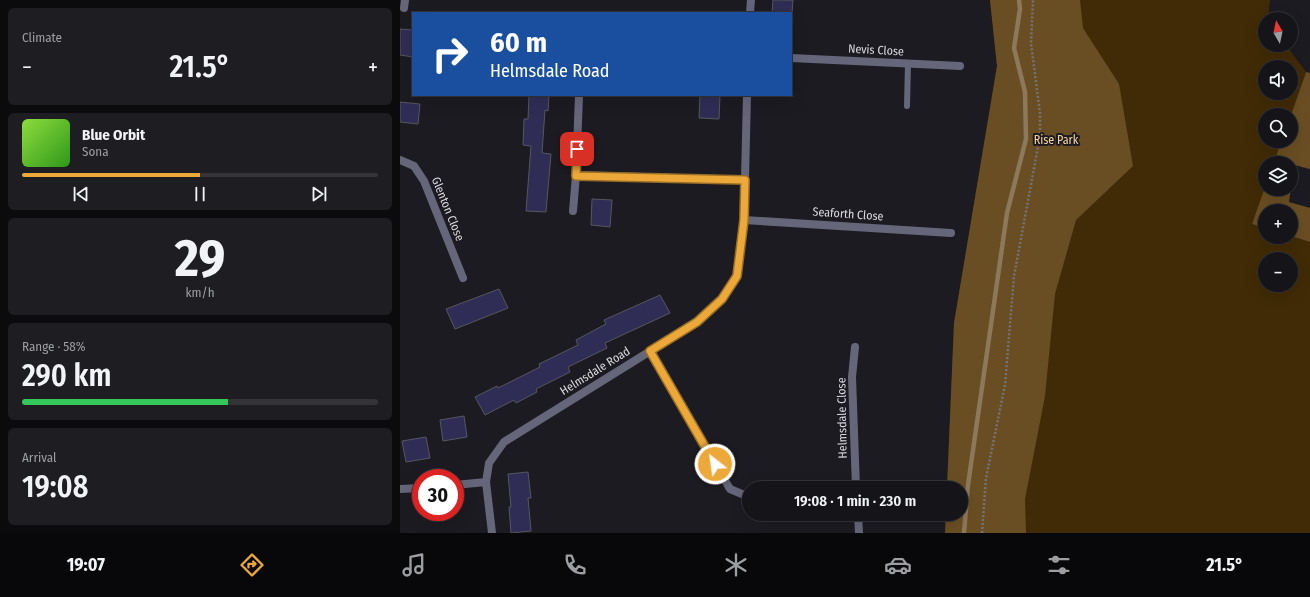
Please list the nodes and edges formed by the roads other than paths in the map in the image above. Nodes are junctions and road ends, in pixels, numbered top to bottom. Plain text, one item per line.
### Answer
1 (751, 0) edge
2 (750, 12) edge
3 (792, 58) edge
4 (908, 63) junction
5 (960, 66) dead end
6 (579, 96) edge
7 (747, 96) edge
8 (907, 106) dead end
9 (400, 160) edge
10 (576, 176) junction
11 (745, 180) junction
12 (573, 211) dead end
13 (744, 220) junction
14 (951, 233) dead end
15 (463, 278) dead end
16 (855, 347) dead end
17 (650, 351) junction
18 (856, 481) edge
19 (486, 482) junction
20 (464, 484) edge
21 (412, 489) edge
22 (400, 490) edge
23 (742, 494) edge
24 (858, 521) edge
25 (492, 533) edge
26 (859, 533) edge

1 - 2 street
3 - 4 street, Nevis Close
4 - 5 street, Nevis Close
4 - 8 lane
6 - 10 street
7 - 11 street, Helmsdale Road
9 - 15 street, Glenton Close
10 - 11 street
10 - 12 street
11 - 13 street, Helmsdale Road
13 - 14 street, Seaforth Close
13 - 17 street, Helmsdale Road
16 - 18 street, Helmsdale Close
17 - 19 street, Helmsdale Road
17 - 23 street
19 - 20 street
19 - 25 street, Helmsdale Road
21 - 22 street
24 - 26 street

